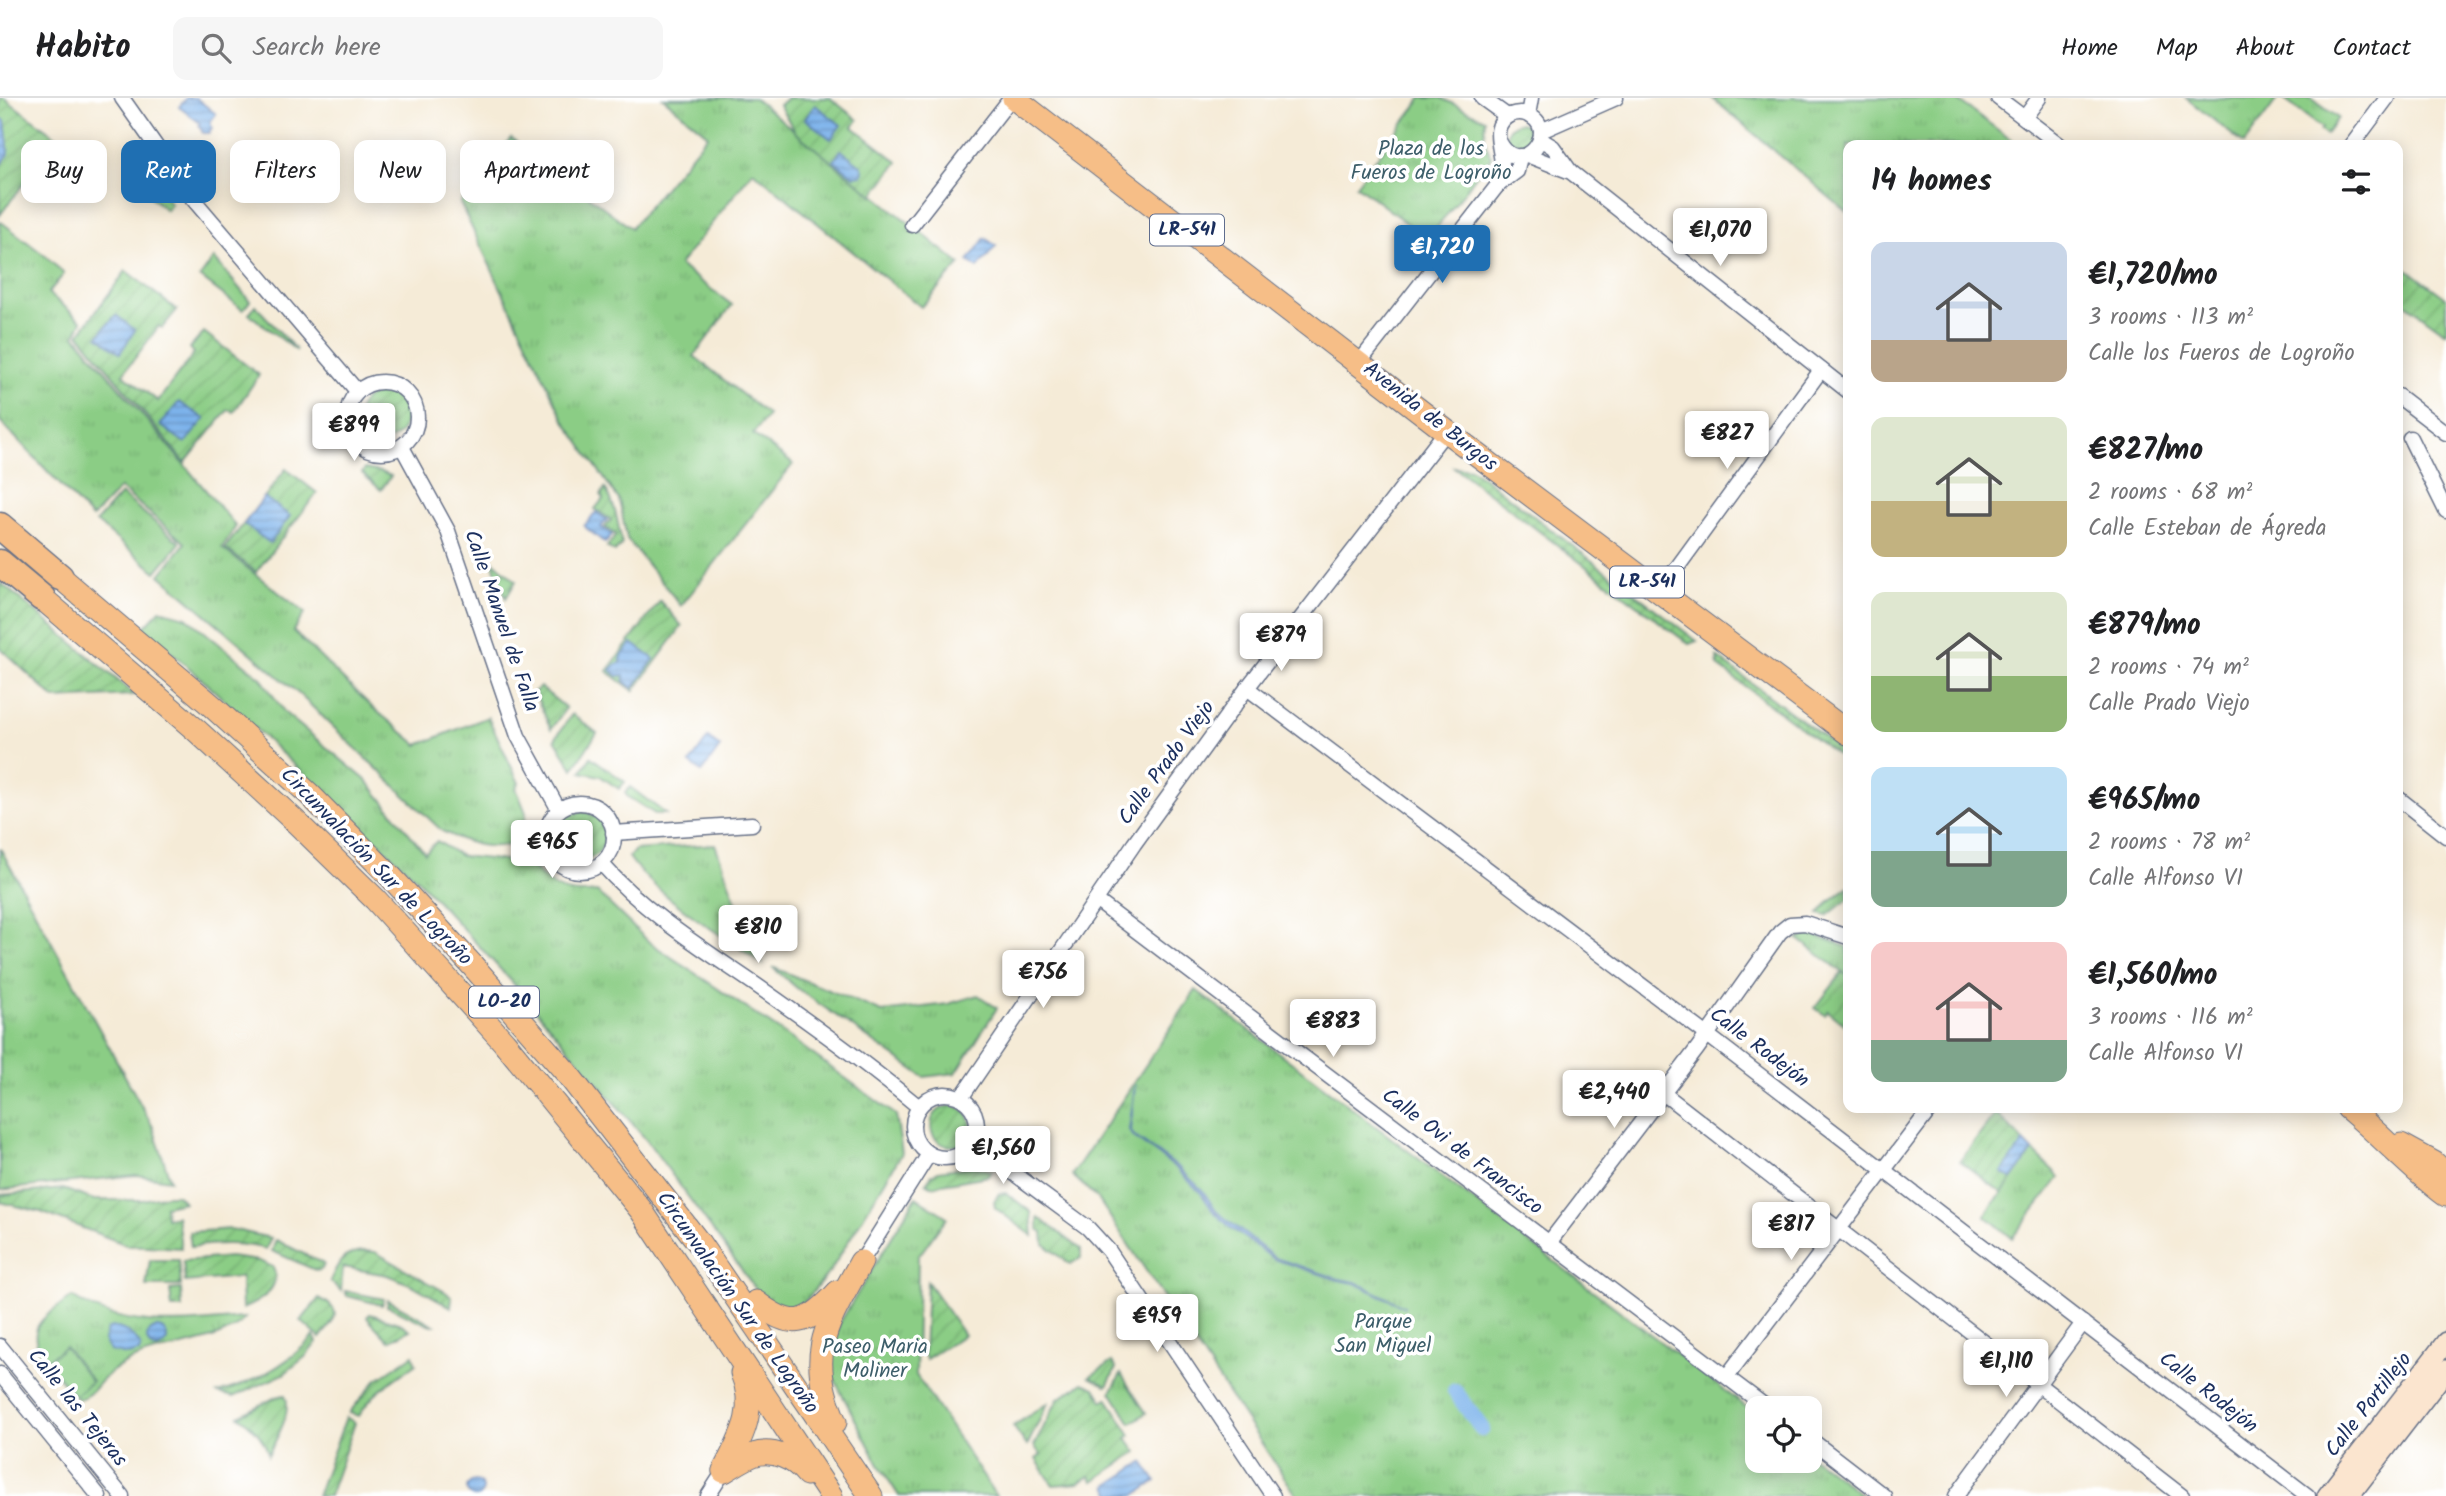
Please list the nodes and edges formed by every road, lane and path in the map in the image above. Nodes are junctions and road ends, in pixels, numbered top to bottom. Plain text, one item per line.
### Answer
1 (122, 98) edge
2 (1482, 98) edge
3 (1523, 98) edge
4 (1531, 98) edge
5 (1616, 98) edge
6 (1998, 98) edge
7 (2039, 98) edge
8 (2387, 98) edge
9 (1018, 99) edge
10 (1510, 115) junction
11 (2025, 117) junction
12 (1536, 126) junction
13 (2054, 140) edge
14 (2356, 140) edge
15 (1499, 141) junction
16 (1524, 155) junction
17 (1571, 172) junction
18 (1497, 186) junction
19 (912, 225) dead end
20 (1359, 363) junction
21 (1821, 370) junction
22 (1843, 387) edge
23 (357, 391) junction
24 (2403, 400) edge
25 (1446, 431) junction
26 (2445, 431) edge
27 (2410, 438) dead end
28 (402, 447) junction
29 (2446, 511) edge
30 (0, 527) edge
31 (0, 563) edge
32 (60, 577) joint
33 (1660, 592) junction
34 (42, 598) joint
35 (1247, 688) junction
36 (1843, 729) edge
37 (2403, 801) edge
38 (559, 810) junction
39 (2439, 823) edge
40 (752, 824) dead end
41 (614, 833) junction
42 (2446, 836) edge
43 (601, 863) junction
44 (1097, 901) junction
45 (1843, 935) edge
46 (1707, 1035) junction
47 (1663, 1093) junction
48 (961, 1098) junction
49 (919, 1107) junction
50 (1927, 1113) edge
51 (2354, 1113) edge
52 (2378, 1132) junction
53 (973, 1143) junction
54 (929, 1154) junction
55 (634, 1158) junction
56 (1884, 1170) junction
57 (2446, 1174) edge
58 (2446, 1195) edge
59 (1838, 1230) junction
60 (1548, 1244) junction
61 (861, 1262) junction
62 (756, 1302) junction
63 (2083, 1323) junction
64 (729, 1341) junction
65 (2446, 1342) edge
66 (0, 1346) edge
67 (2446, 1370) edge
68 (0, 1374) edge
69 (1727, 1376) junction
70 (2037, 1385) junction
71 (1752, 1396) edge
72 (835, 1422) junction
73 (1822, 1448) edge
74 (724, 1471) junction
75 (99, 1496) edge
76 (122, 1496) edge
77 (708, 1496) edge
78 (822, 1496) edge
79 (831, 1496) edge
80 (870, 1496) edge
81 (883, 1496) edge
82 (1273, 1496) edge
83 (1884, 1496) edge
84 (1956, 1496) edge
85 (2182, 1496) edge
86 (2308, 1496) edge
87 (2327, 1496) edge
88 (2349, 1496) edge

1 - 23 street
2 - 10 street
3 - 10 street
4 - 12 street
5 - 12 street
6 - 11 street
7 - 11 street
8 - 14 street
9 - 19 street
9 - 20 main road, Avenida de Burgos / LR-541
10 - 12 street
10 - 15 street
11 - 13 street
12 - 16 street
12 - 17 street
15 - 16 street
15 - 18 street
16 - 17 street
16 - 18 street
17 - 21 street
18 - 20 street
20 - 25 main road, Avenida de Burgos / LR-541
21 - 22 street
21 - 33 street
23 - 28 street
23 - 28 street
24 - 26 street
25 - 33 main road, Avenida de Burgos / LR-541
25 - 35 street, Calle Prado Viejo
27 - 29 street
28 - 38 street, Calle Manuel de Falla
30 - 32 highway, Circunvalación Sur de Logroño / LO-20
31 - 34 highway, Circunvalación Sur de Logroño / LO-20
32 - 55 main road, Circunvalación Sur de Logroño / LO-20
33 - 36 main road, Avenida de Burgos / LR-541
34 - 64 main road, Circunvalación Sur de Logroño / LO-20
35 - 44 street, Calle Prado Viejo
35 - 46 street, Calle Rodejón
37 - 39 street
38 - 41 street
38 - 43 street
39 - 42 street
40 - 41 street
41 - 43 street
43 - 49 street
44 - 48 street, Calle Prado Viejo
44 - 60 street, Calle Ovi de Francisco
45 - 46 street
46 - 47 street
46 - 56 street, Calle Rodejón
47 - 59 street
47 - 60 street
48 - 49 street
48 - 53 street
49 - 54 street
50 - 56 street
51 - 52 main road
52 - 57 main road
52 - 58 main road
53 - 54 street
53 - 82 street
54 - 61 street
55 - 62 main road
55 - 80 main road, Circunvalación Sur de Logroño / LO-20
56 - 59 street
56 - 63 street, Calle Rodejón
59 - 69 street
59 - 70 street
60 - 69 street, Calle Ovi de Francisco
61 - 62 main road
61 - 72 main road
62 - 72 main road
63 - 70 street
63 - 86 street, Calle Rodejón
64 - 74 main road
64 - 79 main road, Circunvalación Sur de Logroño / LO-20
65 - 87 main road, Calle Portillejo
66 - 76 street, Calle las Tejeras
67 - 88 main road, Calle Portillejo
68 - 75 street, Calle las Tejeras
69 - 71 street, Calle Ovi de Francisco
70 - 84 street
70 - 85 street
72 - 81 main road
73 - 83 street
74 - 77 street
74 - 78 main road

